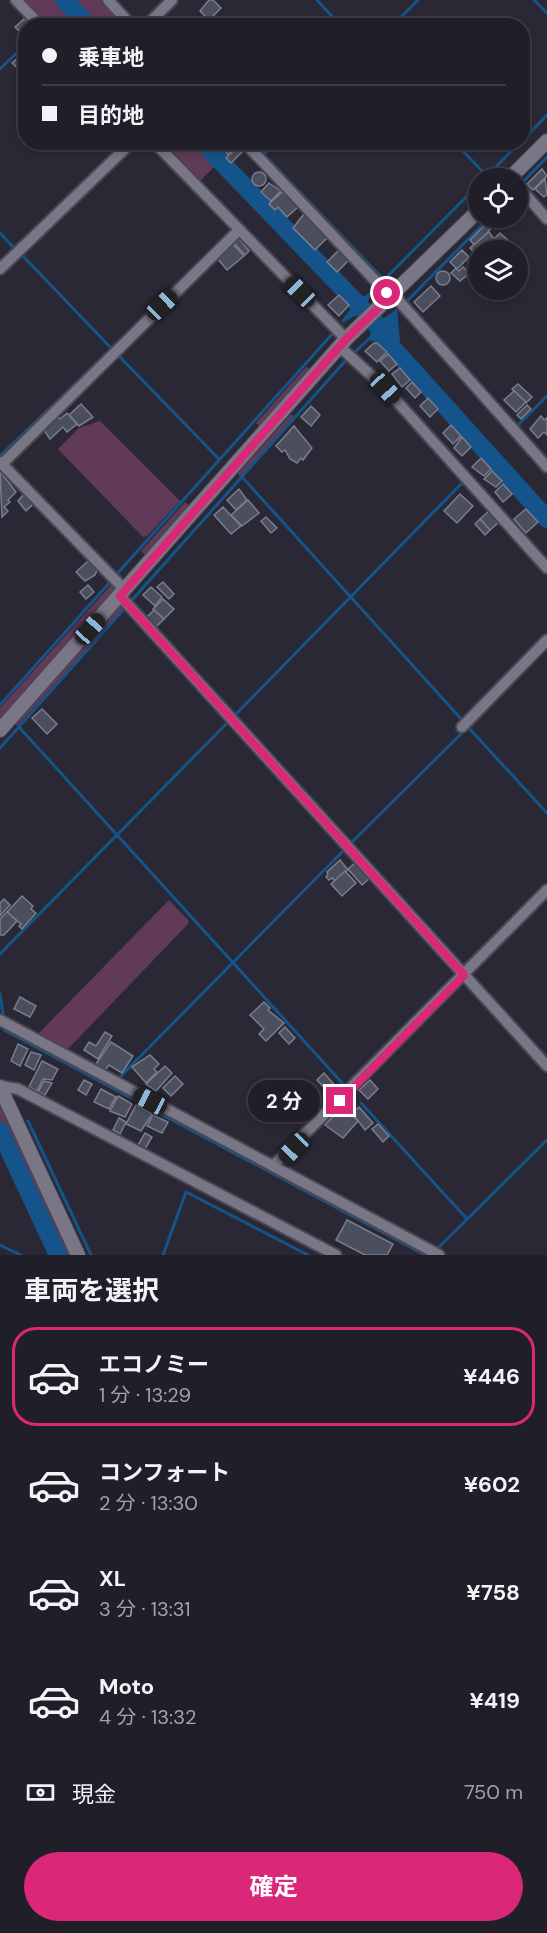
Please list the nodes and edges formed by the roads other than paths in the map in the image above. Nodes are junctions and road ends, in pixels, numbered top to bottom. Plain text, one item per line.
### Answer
1 (16, 0) edge
2 (108, 0) edge
3 (172, 0) edge
4 (33, 18) edge
5 (125, 18) edge
6 (155, 18) edge
7 (547, 141) edge
8 (124, 150) edge
9 (162, 150) edge
10 (252, 150) edge
11 (521, 168) edge
12 (528, 198) edge
13 (468, 219) edge
14 (547, 219) edge
15 (238, 231) junction
16 (0, 269) edge
17 (384, 289) junction
18 (343, 343) junction
19 (1, 463) edge
20 (547, 467) edge
21 (547, 568) edge
22 (121, 592) junction
23 (547, 640) edge
24 (464, 725) dead end
25 (0, 730) edge
26 (547, 890) edge
27 (464, 975) junction
28 (2, 1022) edge
29 (547, 1066) edge
30 (0, 1087) edge
31 (276, 1168) junction
32 (78, 1255) edge
33 (336, 1255) edge
34 (440, 1255) edge

1 - 4 street
2 - 5 street
3 - 6 street
7 - 11 street
8 - 16 street
9 - 15 street
10 - 17 street
12 - 14 street
13 - 17 street
15 - 18 street
15 - 19 street
17 - 18 street
17 - 20 street
18 - 21 street
18 - 22 street
19 - 22 street
22 - 25 street
22 - 27 street
23 - 24 street
26 - 27 street
27 - 29 street
27 - 31 street
28 - 31 street
30 - 32 street
30 - 33 street
31 - 34 street

